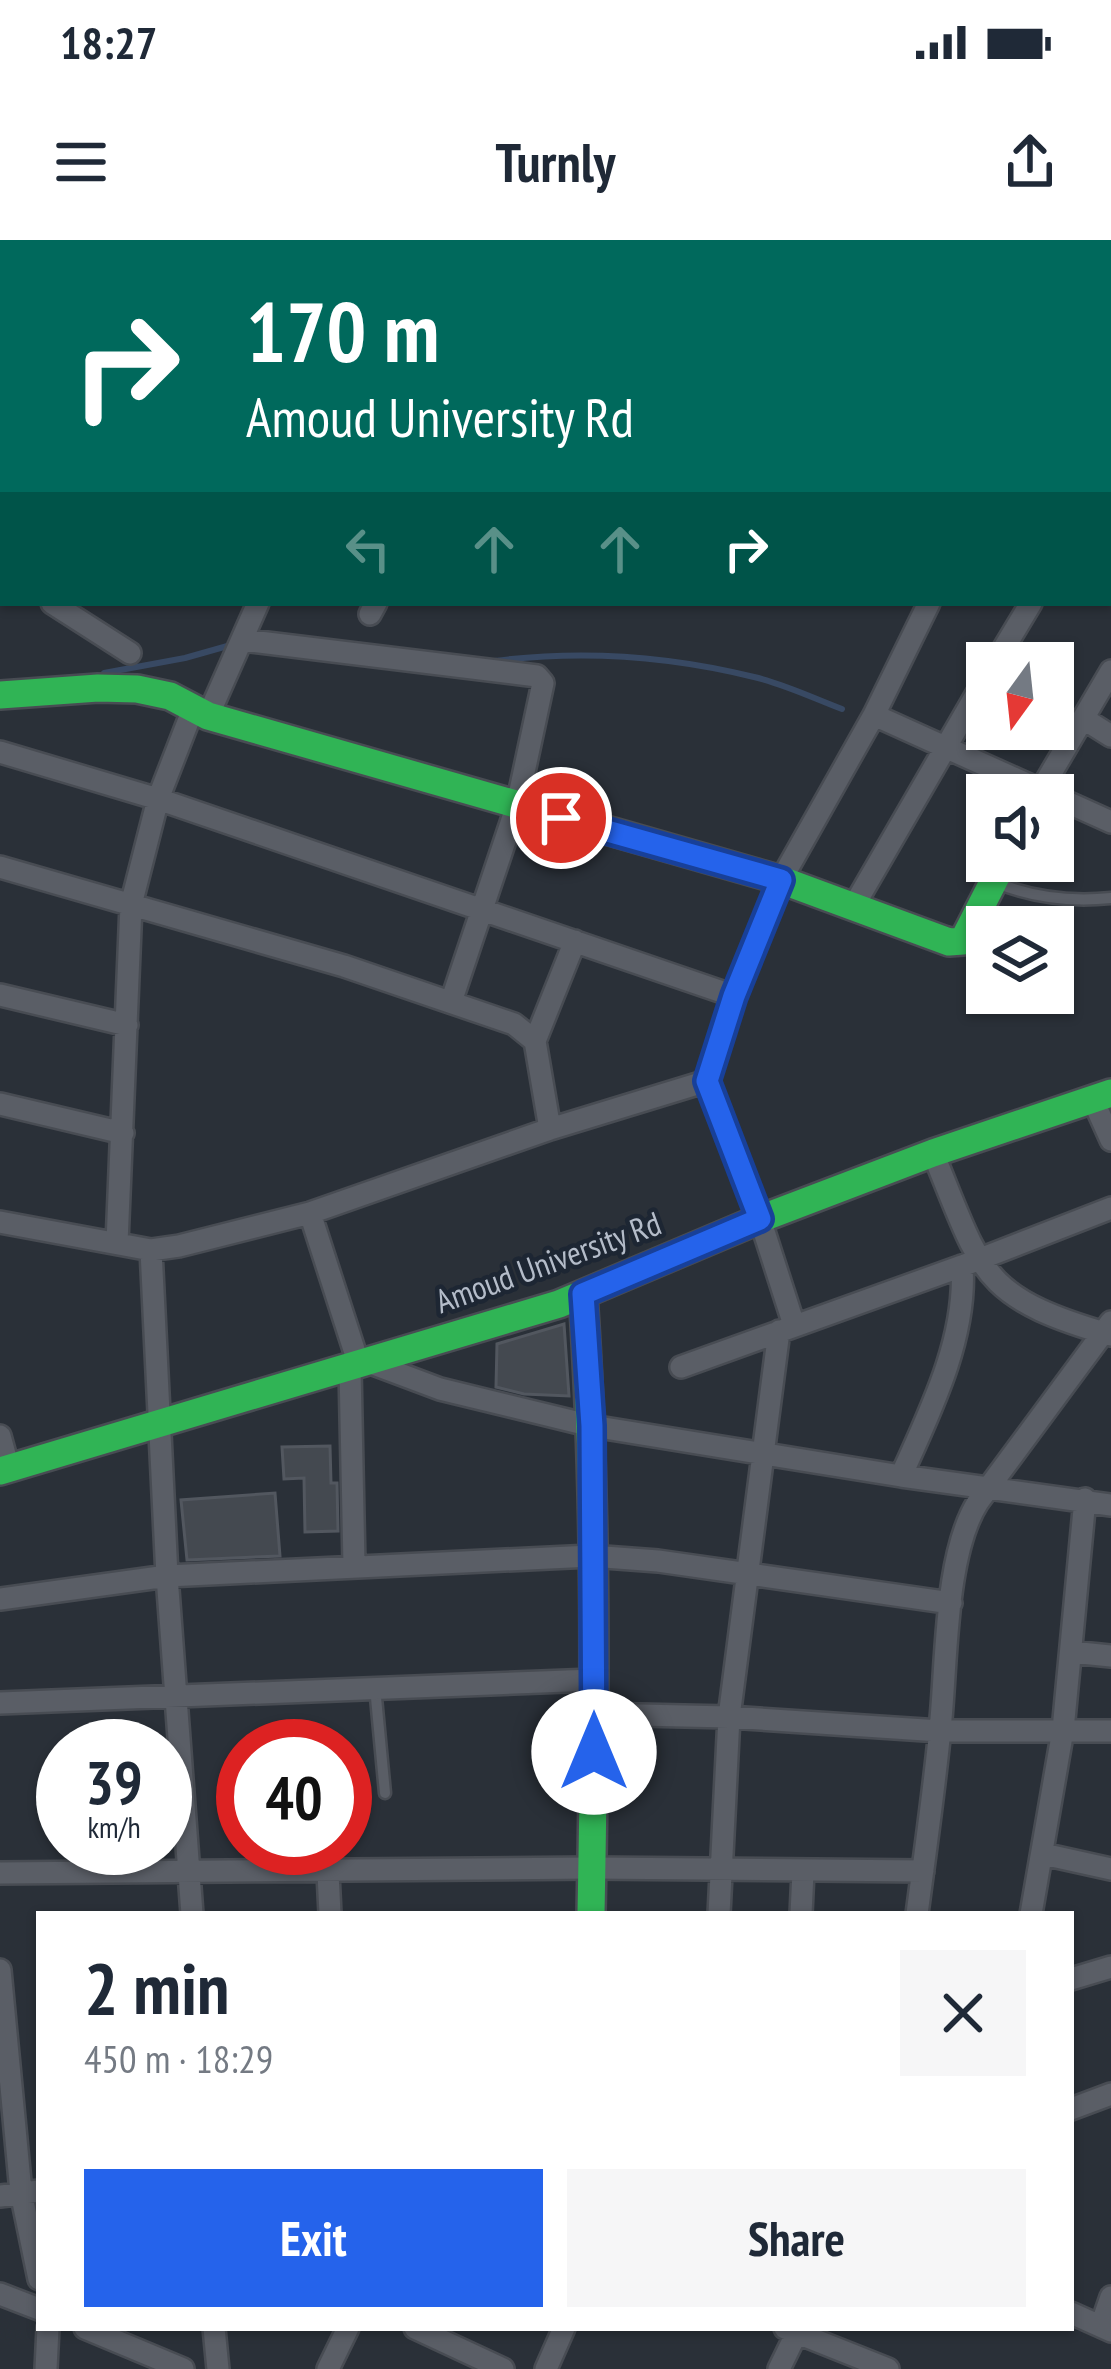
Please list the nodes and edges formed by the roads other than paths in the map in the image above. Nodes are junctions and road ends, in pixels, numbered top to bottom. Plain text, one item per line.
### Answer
1 (57, 606) edge
2 (257, 606) edge
3 (928, 606) edge
4 (1029, 606) edge
5 (243, 640) junction
6 (1007, 642) edge
7 (130, 653) dead end
8 (1111, 670) edge
9 (0, 695) edge
10 (966, 711) edge
11 (201, 712) junction
12 (874, 715) junction
13 (1084, 719) junction
14 (1111, 736) edge
15 (943, 749) junction
16 (0, 752) edge
17 (1001, 774) edge
18 (1050, 774) edge
19 (158, 799) junction
20 (517, 805) junction
21 (1074, 806) edge
22 (1111, 822) edge
23 (0, 867) edge
24 (781, 880) junction
25 (993, 882) edge
26 (1010, 882) edge
27 (1111, 898) edge
28 (131, 905) junction
29 (482, 909) junction
30 (852, 909) junction
31 (575, 941) junction
32 (0, 995) edge
33 (734, 996) junction
34 (451, 1002) junction
35 (127, 1025) junction
36 (535, 1041) junction
37 (707, 1081) junction
38 (1102, 1096) edge
39 (0, 1104) edge
40 (550, 1129) junction
41 (123, 1133) junction
42 (1111, 1140) edge
43 (933, 1153) junction
44 (1111, 1208) edge
45 (310, 1213) junction
46 (760, 1219) junction
47 (0, 1222) edge
48 (117, 1243) junction
49 (151, 1250) junction
50 (970, 1263) junction
51 (583, 1294) junction
52 (787, 1328) junction
53 (1107, 1330) edge
54 (359, 1365) junction
55 (681, 1367) dead end
56 (162, 1425) junction
57 (592, 1426) junction
58 (0, 1436) edge
59 (766, 1455) junction
60 (5, 1470) edge
61 (901, 1477) junction
62 (991, 1486) junction
63 (1085, 1499) junction
64 (1111, 1505) edge
65 (591, 1556) junction
66 (354, 1564) junction
67 (746, 1573) junction
68 (167, 1576) junction
69 (0, 1599) edge
70 (951, 1603) junction
71 (1070, 1652) junction
72 (1111, 1656) edge
73 (593, 1680) junction
74 (375, 1687) junction
75 (176, 1697) junction
76 (0, 1703) edge
77 (595, 1714) junction
78 (729, 1718) junction
79 (178, 1719) edge
80 (1063, 1730) junction
81 (940, 1731) junction
82 (1111, 1731) edge
83 (385, 1793) dead end
84 (1043, 1854) junction
85 (592, 1868) junction
86 (719, 1869) junction
87 (1111, 1869) edge
88 (922, 1871) junction
89 (372, 1872) edge
90 (803, 1872) junction
91 (0, 1874) edge
92 (36, 1874) edge
93 (190, 1875) edge
94 (328, 1875) edge
95 (192, 1911) edge
96 (330, 1911) edge
97 (591, 1911) edge
98 (719, 1911) edge
99 (801, 1911) edge
100 (917, 1911) edge
101 (1032, 1911) edge
102 (1111, 1967) edge
103 (0, 1970) edge
104 (1074, 1978) edge
105 (1111, 2094) edge
106 (1074, 2108) edge
107 (20, 2193) edge
108 (36, 2265) edge
109 (0, 2294) edge
110 (1111, 2297) edge
111 (36, 2308) edge
112 (1074, 2314) edge
113 (1106, 2329) edge
114 (48, 2331) edge
115 (92, 2331) edge
116 (214, 2331) edge
117 (347, 2331) edge
118 (421, 2331) edge
119 (563, 2331) edge
120 (793, 2331) edge
121 (795, 2331) edge
122 (46, 2369) edge
123 (183, 2369) edge
124 (218, 2369) edge
125 (328, 2369) edge
126 (502, 2369) edge
127 (546, 2369) edge
128 (779, 2369) edge
129 (888, 2369) edge

1 - 7 street
2 - 5 street
3 - 12 street
4 - 6 street
5 - 11 street
5 - 20 street
8 - 13 street
9 - 11 street
10 - 15 street
11 - 19 street
11 - 20 street
12 - 15 street
12 - 24 street
13 - 14 street
13 - 18 street
15 - 17 street
15 - 30 street
16 - 19 street
19 - 28 street
19 - 29 street
20 - 24 street
20 - 29 street
21 - 22 street
23 - 28 street
24 - 30 street
24 - 33 street
25 - 30 street
26 - 27 lane
28 - 34 street
28 - 35 street
29 - 31 street
29 - 34 street
31 - 33 street
31 - 36 street
32 - 35 street
33 - 37 street
34 - 36 street
35 - 41 street
36 - 40 street
37 - 40 street
37 - 46 street
38 - 42 street
38 - 43 street, Amoud University Rd
39 - 41 street
40 - 45 street
41 - 48 street
43 - 46 street, Amoud University Rd
43 - 50 street
44 - 50 street
45 - 49 street
45 - 54 street
46 - 51 street, Amoud University Rd
46 - 52 street
47 - 48 street
48 - 49 street
49 - 56 street
50 - 52 street
50 - 53 street
50 - 61 street
51 - 54 street, Amoud University Rd
51 - 57 street
52 - 55 street
52 - 59 street
53 - 62 street
54 - 56 street, Amoud University Rd
54 - 57 street
54 - 66 street
56 - 60 street, Amoud University Rd
56 - 68 street
57 - 59 street
57 - 65 street
58 - 60 street
59 - 61 street
59 - 67 street
61 - 62 street
62 - 63 street
62 - 70 street
63 - 64 street
63 - 71 street
65 - 66 street
65 - 67 street
65 - 73 street
66 - 68 street
67 - 70 street
67 - 78 street
68 - 69 street
68 - 75 street
70 - 81 street
71 - 72 street
71 - 80 street
73 - 74 street
73 - 77 street
74 - 75 street
74 - 83 lane
75 - 76 street
75 - 79 street
77 - 78 street
77 - 85 street
78 - 81 street
78 - 86 street
80 - 81 street
80 - 82 street
80 - 84 street
81 - 88 street
84 - 87 street
84 - 101 street
85 - 86 street
85 - 89 street
85 - 97 street
86 - 90 street
86 - 98 street
88 - 90 street
88 - 100 street
90 - 99 street
91 - 92 street
93 - 95 street
94 - 96 street
102 - 104 street
103 - 107 street
105 - 106 street
107 - 108 street
109 - 111 street
110 - 113 street
112 - 113 street
114 - 122 street
115 - 123 street
116 - 124 street
117 - 125 street
118 - 126 street
119 - 127 street
120 - 128 street
121 - 129 street

